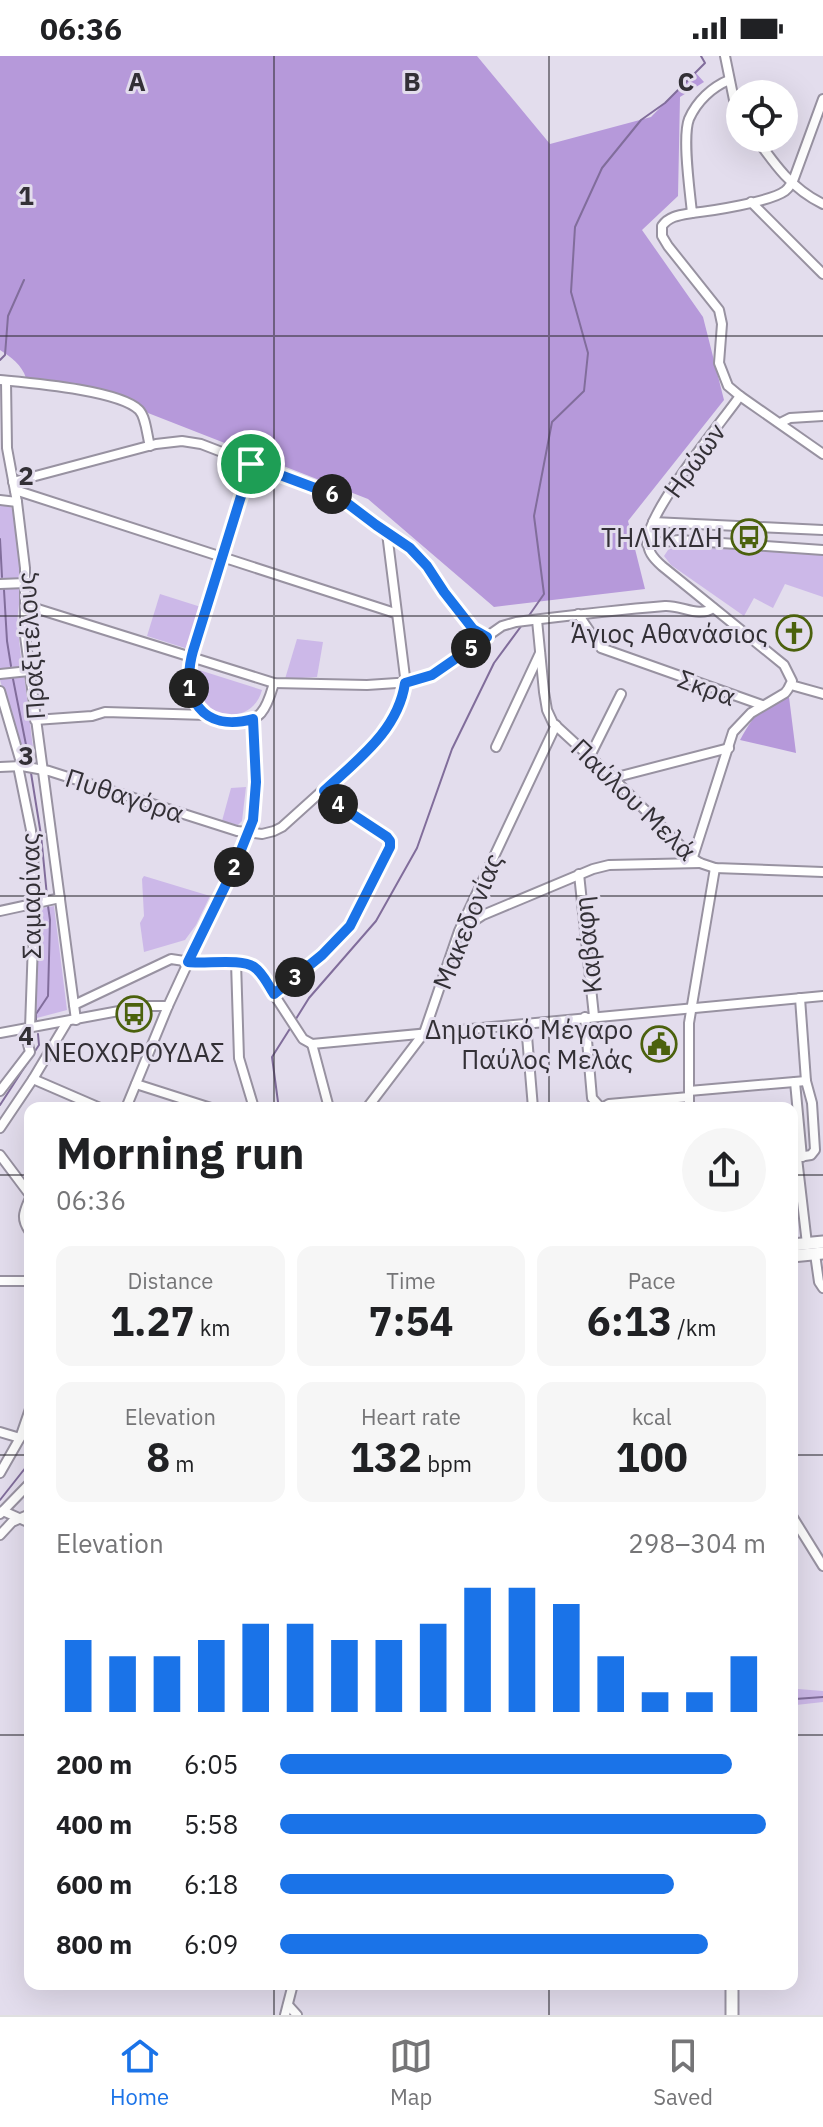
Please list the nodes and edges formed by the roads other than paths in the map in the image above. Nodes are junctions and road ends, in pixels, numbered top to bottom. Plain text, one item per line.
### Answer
1 (725, 56) edge
2 (729, 80) edge
3 (726, 82) edge
4 (823, 99) edge
5 (767, 152) edge
6 (792, 184) junction
7 (751, 202) junction
8 (823, 204) edge
9 (692, 213) junction
10 (823, 274) edge
11 (3, 380) edge
12 (740, 396) junction
13 (823, 416) edge
14 (780, 423) junction
15 (150, 446) junction
16 (823, 454) edge
17 (251, 464) junction
18 (14, 486) junction
19 (0, 500) edge
20 (17, 502) junction
21 (653, 522) junction
22 (823, 530) edge
23 (387, 533) junction
24 (647, 544) junction
25 (823, 550) edge
26 (223, 556) junction
27 (26, 583) junction
28 (0, 584) edge
29 (25, 605) junction
30 (713, 608) junction
31 (395, 613) junction
32 (578, 614) junction
33 (532, 620) junction
34 (487, 637) junction
35 (540, 652) junction
36 (191, 657) junction
37 (29, 671) junction
38 (0, 674) edge
39 (274, 683) junction
40 (405, 683) junction
41 (791, 685) junction
42 (0, 691) edge
43 (621, 694) dead end
44 (823, 694) edge
45 (762, 705) junction
46 (207, 715) junction
47 (253, 719) junction
48 (35, 720) junction
49 (556, 725) junction
50 (496, 747) dead end
51 (729, 748) junction
52 (590, 756) junction
53 (20, 766) junction
54 (0, 767) edge
55 (41, 769) junction
56 (613, 778) junction
57 (324, 791) junction
58 (248, 833) junction
59 (696, 860) junction
60 (715, 868) junction
61 (823, 872) edge
62 (579, 874) junction
63 (60, 898) junction
64 (35, 903) junction
65 (0, 911) edge
66 (459, 931) junction
67 (188, 962) junction
68 (236, 962) junction
69 (274, 994) junction
70 (823, 996) edge
71 (800, 998) junction
72 (74, 1005) junction
73 (168, 1006) junction
74 (692, 1007) junction
75 (590, 1017) junction
76 (72, 1021) junction
77 (526, 1024) junction
78 (27, 1029) junction
79 (0, 1033) edge
80 (424, 1033) junction
81 (312, 1044) junction
82 (33, 1079) junction
83 (806, 1081) junction
84 (795, 1082) junction
85 (136, 1084) junction
86 (0, 1091) edge
87 (689, 1094) junction
88 (86, 1102) edge
89 (128, 1102) edge
90 (192, 1102) edge
91 (252, 1102) edge
92 (327, 1102) edge
93 (372, 1102) edge
94 (532, 1102) edge
95 (596, 1102) edge
96 (625, 1102) edge
97 (689, 1102) edge
98 (796, 1102) edge
99 (823, 1102) edge
100 (812, 1103) junction
101 (0, 1128) edge
102 (0, 1155) edge
103 (798, 1158) edge
104 (798, 1167) edge
105 (24, 1188) edge
106 (823, 1242) edge
107 (807, 1244) junction
108 (798, 1245) edge
109 (819, 1253) edge
110 (798, 1255) edge
111 (0, 1281) edge
112 (24, 1281) edge
113 (823, 1288) edge
114 (24, 1426) edge
115 (0, 1432) edge
116 (20, 1438) junction
117 (0, 1473) edge
118 (24, 1489) edge
119 (1, 1512) edge
120 (24, 1516) edge
121 (17, 1519) junction
122 (24, 1521) edge
123 (798, 1526) edge
124 (0, 1535) edge
125 (823, 1566) edge
126 (292, 1990) edge
127 (732, 1990) edge
128 (288, 2005) junction
129 (285, 2015) edge
130 (297, 2015) edge
131 (732, 2015) edge

1 - 2 street
3 - 9 street
4 - 6 street
5 - 6 street
6 - 7 street
6 - 8 street
7 - 9 street
7 - 10 street
9 - 12 street
11 - 15 street
11 - 18 street, Πραξιτέλους
12 - 14 street
12 - 21 street, Ηρώων
13 - 14 street
14 - 16 street
15 - 17 street
15 - 18 street
17 - 23 street
17 - 26 street
18 - 20 street, Πραξιτέλους
18 - 26 street
19 - 20 street
20 - 27 street, Πραξιτέλους
21 - 22 street
21 - 24 street, Ηρώων
23 - 31 street
23 - 34 street
24 - 25 street
24 - 30 street
26 - 31 street
26 - 36 street
27 - 28 street
27 - 29 street, Πραξιτέλους
29 - 36 street
29 - 37 street, Πραξιτέλους
30 - 32 street
30 - 41 street
31 - 40 street
32 - 33 street
32 - 45 street, Σκρα
33 - 34 street
33 - 35 street, Παύλου Μελά
34 - 40 street
35 - 49 street, Παύλου Μελά
35 - 50 street
36 - 39 street
36 - 46 street
37 - 38 street
37 - 48 street, Πραξιτέλους
39 - 40 street
39 - 47 street
40 - 57 street
41 - 44 street
41 - 45 street
42 - 53 street, Σαμαρίνας
43 - 52 street
45 - 51 street
46 - 47 street
46 - 48 street
47 - 58 street
48 - 55 street, Πραξιτέλους
49 - 52 street, Παύλου Μελά
49 - 66 street, Μακεδονίας
51 - 56 street
51 - 59 street
52 - 56 street, Παύλου Μελά
53 - 54 street, Πυθαγόρα
53 - 55 street, Πυθαγόρα
53 - 64 street, Σαμαρίνας
55 - 58 street, Πυθαγόρα
55 - 63 street, Πραξιτέλους
56 - 59 street, Παύλου Μελά
57 - 58 street
57 - 69 street
58 - 67 street
59 - 60 street, Παύλου Μελά
59 - 62 street
60 - 61 street, Παύλου Μελά
60 - 74 street
62 - 66 street
62 - 75 street, Καβάφη
63 - 64 street
63 - 72 street, Πραξιτέλους
64 - 65 street
64 - 78 street, Σαμαρίνας
66 - 80 street, Μακεδονίας
67 - 68 street
67 - 72 street
67 - 73 street
68 - 69 street
68 - 91 street
69 - 81 street
70 - 71 street
71 - 74 street
71 - 83 street
72 - 76 street, Πραξιτέλους
73 - 76 street
73 - 85 street
74 - 75 street
74 - 87 street
75 - 77 street
75 - 95 street, Καβάφη
76 - 78 street
76 - 82 street
77 - 80 street
77 - 94 street
78 - 79 street
78 - 86 street, Σαμαρίνας
80 - 81 street
80 - 93 street, Μακεδονίας
81 - 92 street
82 - 88 street
82 - 101 street
83 - 84 street
83 - 100 street
84 - 87 street
84 - 98 street
85 - 89 street
85 - 90 street
87 - 96 street
87 - 97 street
99 - 100 street
100 - 103 street
102 - 105 street
104 - 107 street
106 - 107 main road
107 - 108 main road
109 - 110 main road
109 - 113 street
111 - 112 street
114 - 116 street
115 - 116 street
116 - 117 street
118 - 119 street
119 - 121 street
120 - 121 street
121 - 122 street
121 - 124 street
123 - 125 street
126 - 128 street
127 - 131 main road
128 - 129 street
128 - 130 street

